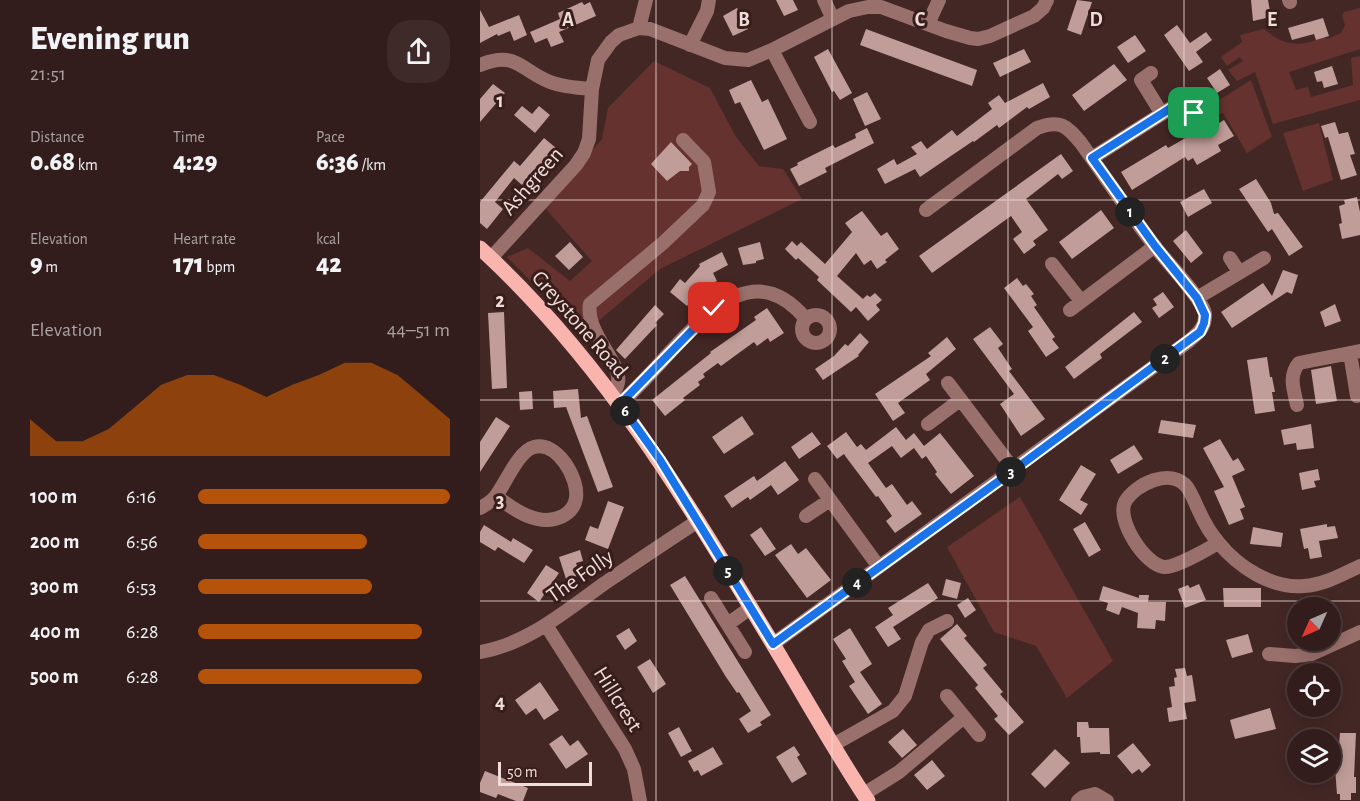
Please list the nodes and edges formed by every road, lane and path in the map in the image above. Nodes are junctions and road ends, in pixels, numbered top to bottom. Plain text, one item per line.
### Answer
1 (646, 0) edge
2 (709, 0) edge
3 (824, 0) edge
4 (939, 0) edge
5 (1047, 0) edge
6 (833, 19) junction
7 (928, 24) junction
8 (639, 28) junction
9 (690, 45) junction
10 (772, 50) junction
11 (480, 65) edge
12 (1146, 77) dead end
13 (592, 89) junction
14 (1194, 113) dead end
15 (1162, 114) junction
16 (810, 122) dead end
17 (683, 140) dead end
18 (1092, 158) junction
19 (926, 210) dead end
20 (1155, 246) junction
21 (486, 253) edge
22 (1230, 258) dead end
23 (1264, 258) dead end
24 (1052, 264) dead end
25 (1239, 272) junction
26 (1197, 298) junction
27 (1082, 301) junction
28 (1070, 310) dead end
29 (806, 319) dead end
30 (1355, 352) edge
31 (948, 383) dead end
32 (1357, 396) dead end
33 (616, 399) junction
34 (960, 400) junction
35 (1297, 405) dead end
36 (928, 424) dead end
37 (1014, 470) junction
38 (815, 479) dead end
39 (496, 496) junction
40 (830, 500) junction
41 (480, 508) edge
42 (807, 516) dead end
43 (698, 521) junction
44 (1218, 543) junction
45 (1360, 566) edge
46 (879, 567) junction
47 (711, 598) dead end
48 (750, 608) junction
49 (947, 621) dead end
50 (728, 624) junction
51 (546, 625) junction
52 (1360, 632) edge
53 (773, 644) junction
54 (480, 652) edge
55 (745, 652) dead end
56 (1269, 654) dead end
57 (947, 696) dead end
58 (964, 717) junction
59 (979, 735) dead end
60 (833, 745) junction
61 (866, 798) edge
62 (640, 801) edge
63 (1078, 801) edge
64 (1107, 801) edge

1 - 8 street
2 - 9 street
3 - 6 street
4 - 7 street
5 - 7 street
6 - 7 street
6 - 10 street
8 - 9 street
8 - 13 street, Ashgreen
9 - 10 street
10 - 16 street
11 - 13 street
12 - 15 street
13 - 21 street, Ashgreen
14 - 15 street
15 - 18 street
17 - 33 street
18 - 19 street
18 - 20 street
20 - 26 street
20 - 27 street
21 - 33 main road, Greystone Road
22 - 25 street
23 - 25 street
24 - 27 street
25 - 26 street
26 - 37 street
27 - 28 street
29 - 33 street
30 - 32 street
30 - 35 street
31 - 34 street
33 - 43 main road, Greystone Road
34 - 36 street
34 - 37 street
37 - 46 street
38 - 40 street
39 - 39 street
39 - 41 street
40 - 42 street
40 - 46 street
43 - 48 main road, Greystone Road
43 - 51 street, The Folly
44 - 44 street
44 - 45 street
46 - 53 street
47 - 50 street
48 - 50 street
48 - 53 main road, Greystone Road
49 - 60 street
50 - 55 street
51 - 54 street, The Folly
51 - 62 street, Hillcrest
52 - 56 street
53 - 60 main road, Greystone Road
57 - 58 street
58 - 59 street
58 - 61 street
60 - 61 main road, Greystone Road
63 - 64 street

